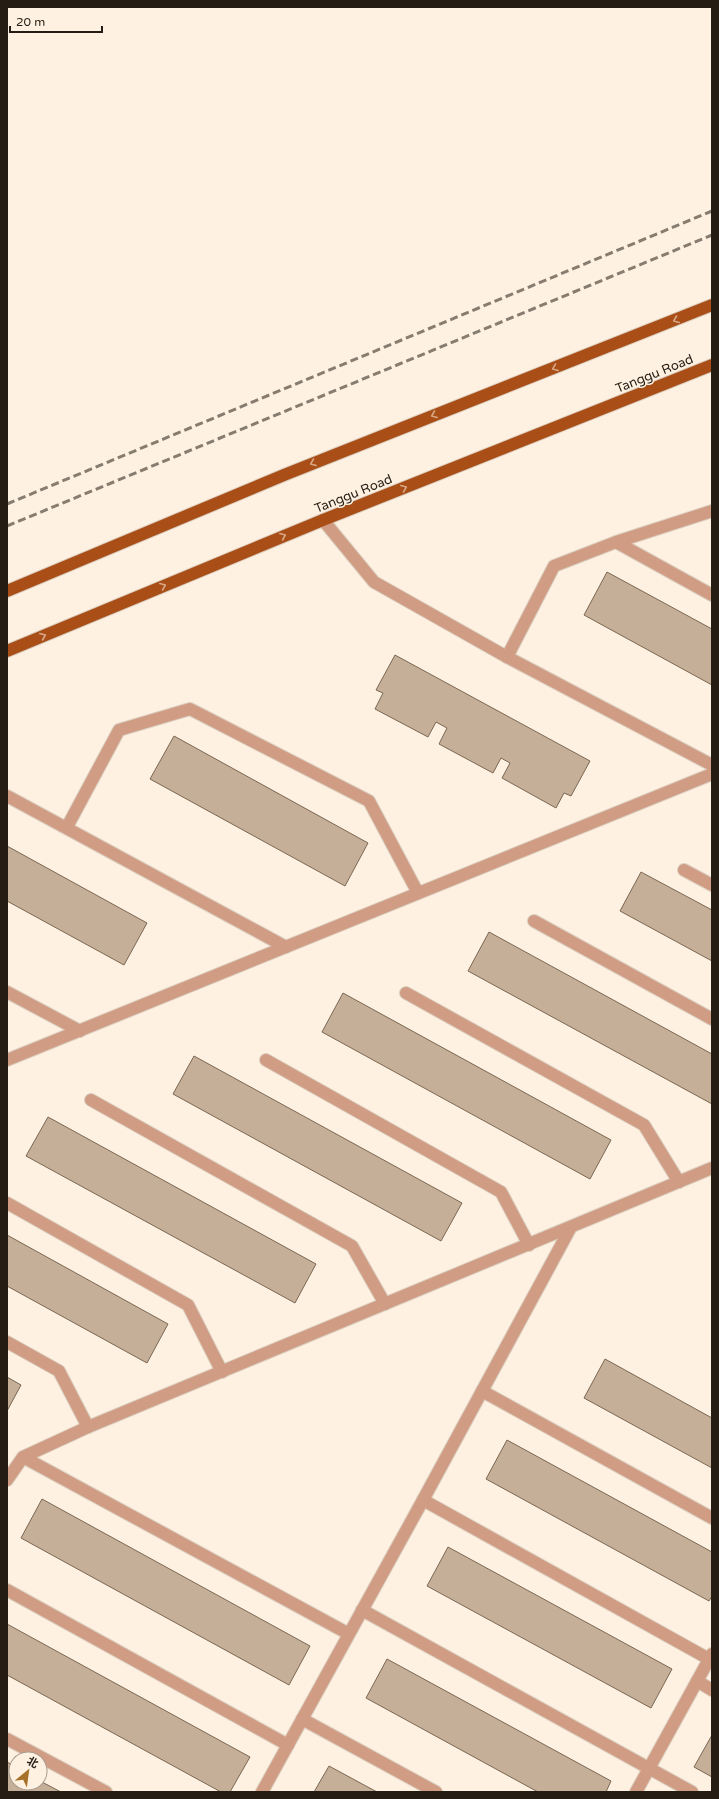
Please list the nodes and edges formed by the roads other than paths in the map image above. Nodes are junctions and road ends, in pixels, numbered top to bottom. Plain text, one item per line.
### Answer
1 (712, 305) edge
2 (712, 365) edge
3 (712, 511) edge
4 (324, 520) junction
5 (616, 542) junction
6 (7, 591) edge
7 (712, 594) edge
8 (7, 651) edge
9 (507, 657) junction
10 (712, 765) edge
11 (712, 774) edge
12 (7, 796) edge
13 (67, 827) junction
14 (684, 870) dead end
15 (712, 885) edge
16 (418, 893) junction
17 (534, 921) dead end
18 (286, 947) junction
19 (7, 992) edge
20 (406, 993) dead end
21 (712, 1019) edge
22 (80, 1031) junction
23 (7, 1060) edge
24 (266, 1060) dead end
25 (91, 1100) dead end
26 (712, 1168) edge
27 (679, 1182) junction
28 (7, 1203) edge
29 (571, 1227) junction
30 (529, 1245) junction
31 (385, 1304) junction
32 (7, 1342) edge
33 (222, 1372) junction
34 (482, 1391) junction
35 (88, 1428) junction
36 (23, 1457) junction
37 (7, 1480) edge
38 (423, 1500) junction
39 (712, 1518) edge
40 (7, 1590) edge
41 (362, 1610) junction
42 (349, 1634) junction
43 (711, 1656) edge
44 (697, 1681) junction
45 (712, 1690) edge
46 (302, 1719) junction
47 (7, 1739) edge
48 (288, 1745) junction
49 (649, 1768) junction
50 (106, 1792) edge
51 (262, 1792) edge
52 (436, 1792) edge
53 (636, 1792) edge
54 (692, 1792) edge

1 -> 6 main road
4 -> 2 main road, Tanggu Road
3 - 5 street
8 -> 4 main road, Tanggu Road
4 - 9 street
5 - 7 street
5 - 9 street
9 - 10 street
11 - 16 street
12 - 13 street
13 - 16 street
13 - 18 street
14 - 15 street
16 - 18 street
17 - 21 street
18 - 22 street
19 - 22 street
20 - 27 street
22 - 23 street
24 - 30 street
25 - 31 street
26 - 27 street
27 - 29 street
28 - 33 street
29 - 30 street
29 - 34 street
30 - 31 street
31 - 33 street
32 - 35 street
33 - 35 street
34 - 38 street
34 - 39 street
35 - 36 street
36 - 37 street
36 - 42 street
38 - 41 street
38 - 43 street
40 - 48 street
41 - 42 street
41 - 49 street
42 - 46 street
43 - 44 street
44 - 45 street
44 - 49 street
46 - 48 street
46 - 52 street
47 - 50 street
48 - 51 street
49 - 53 street
49 - 54 street

